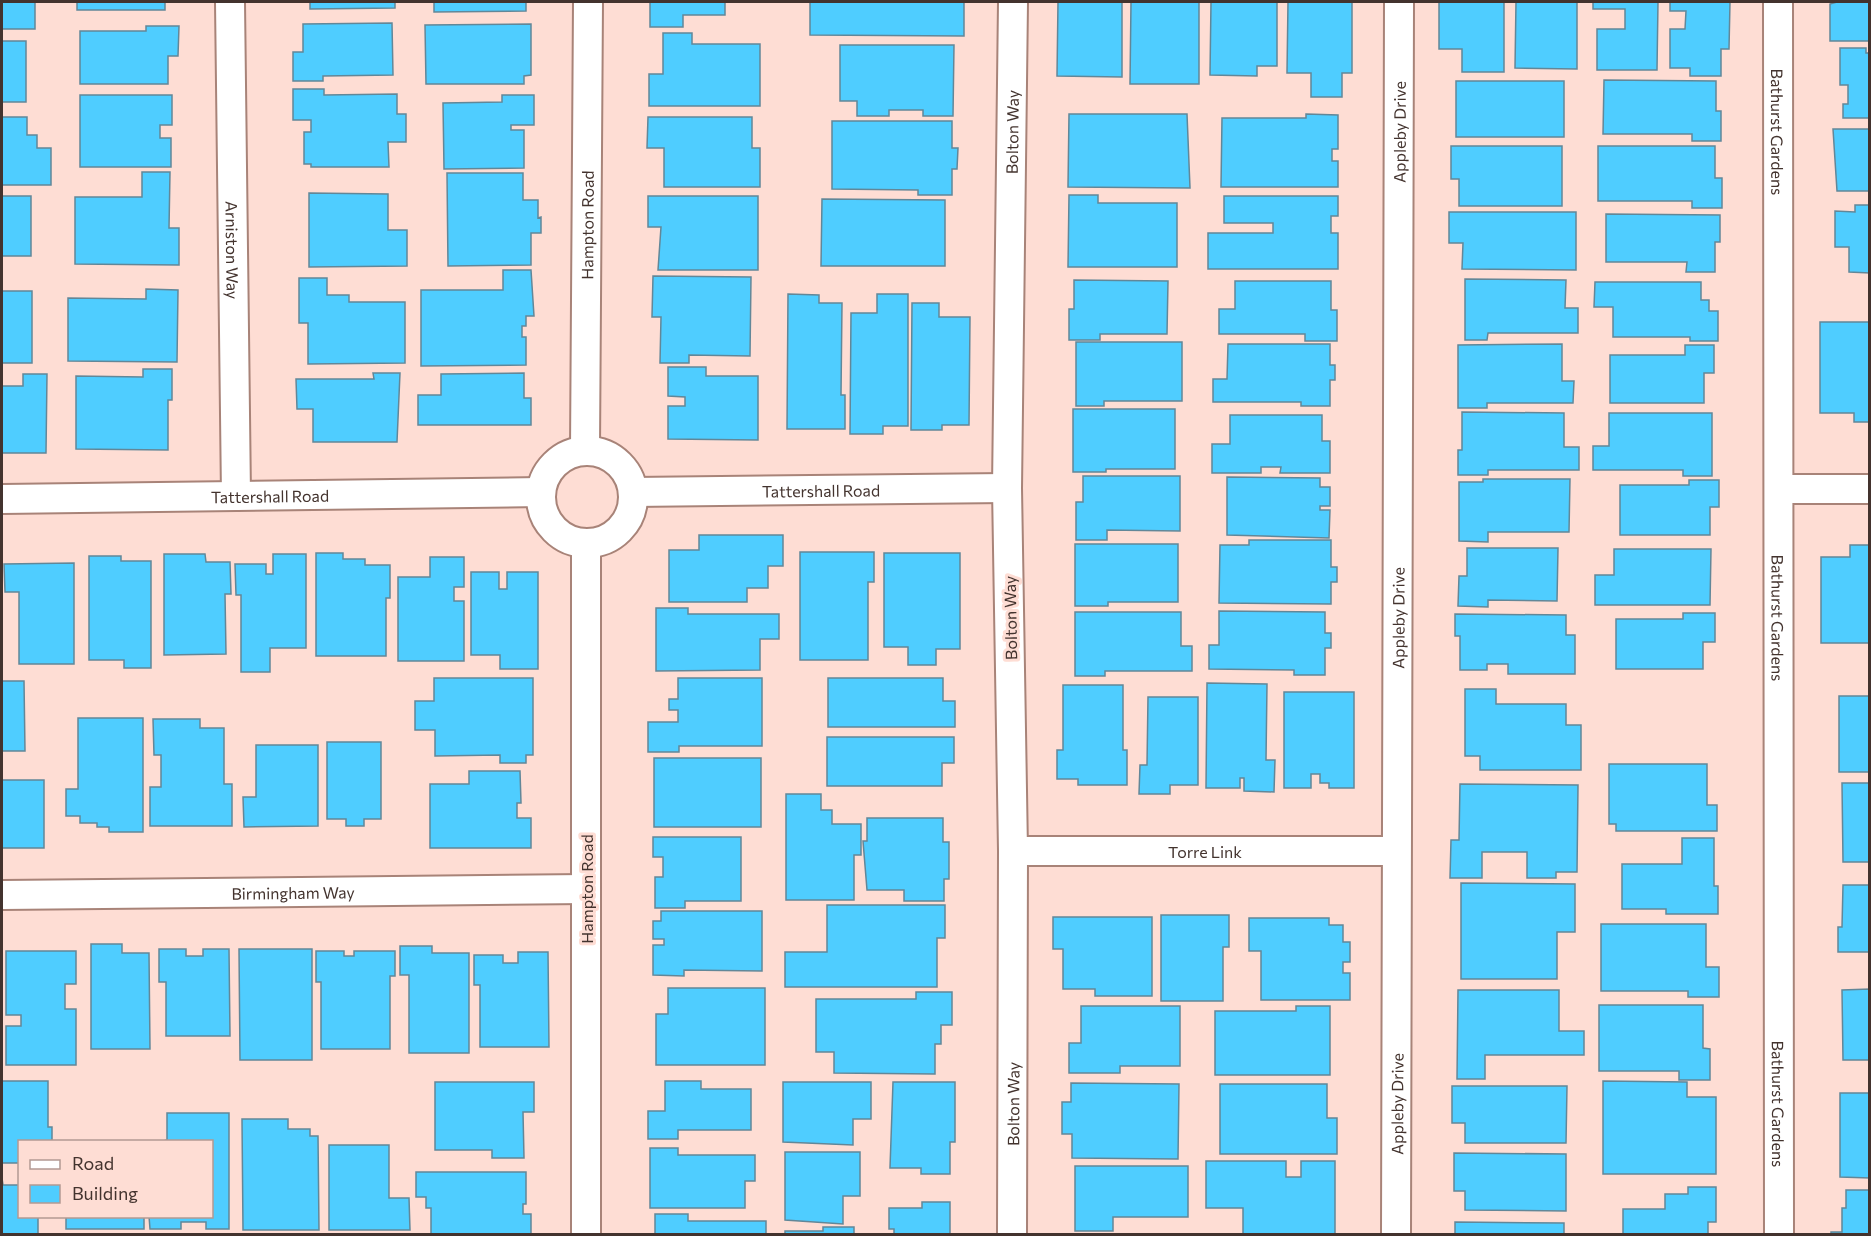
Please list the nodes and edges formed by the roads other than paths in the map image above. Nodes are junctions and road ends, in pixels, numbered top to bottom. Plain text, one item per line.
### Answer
1 (230, 2) edge
2 (588, 2) edge
3 (1013, 2) edge
4 (1399, 2) edge
5 (1778, 2) edge
6 (585, 450) junction
7 (1007, 488) junction
8 (1780, 489) junction
9 (1869, 489) edge
10 (541, 492) junction
11 (633, 492) junction
12 (236, 496) junction
13 (2, 499) edge
14 (586, 543) junction
15 (1013, 851) junction
16 (1396, 851) junction
17 (586, 889) junction
18 (2, 895) edge
19 (586, 1234) edge
20 (1012, 1234) edge
21 (1396, 1234) edge
22 (1779, 1234) edge

1 - 12 street, Arniston Way
2 - 6 street, Hampton Road
3 - 7 street, Bolton Way
4 - 16 street, Appleby Drive
5 - 8 street, Bathurst Gardens
6 - 10 street
6 - 11 street
7 - 11 street, Tattershall Road
7 - 15 street, Bolton Way
8 - 9 street
8 - 22 street, Bathurst Gardens
10 - 12 street, Tattershall Road
10 - 14 street
11 - 14 street
12 - 13 street, Tattershall Road
14 - 17 street, Hampton Road
15 - 16 street, Torre Link
15 - 20 street, Bolton Way
16 - 21 street, Appleby Drive
17 - 18 street, Birmingham Way
17 - 19 street, Hampton Road

